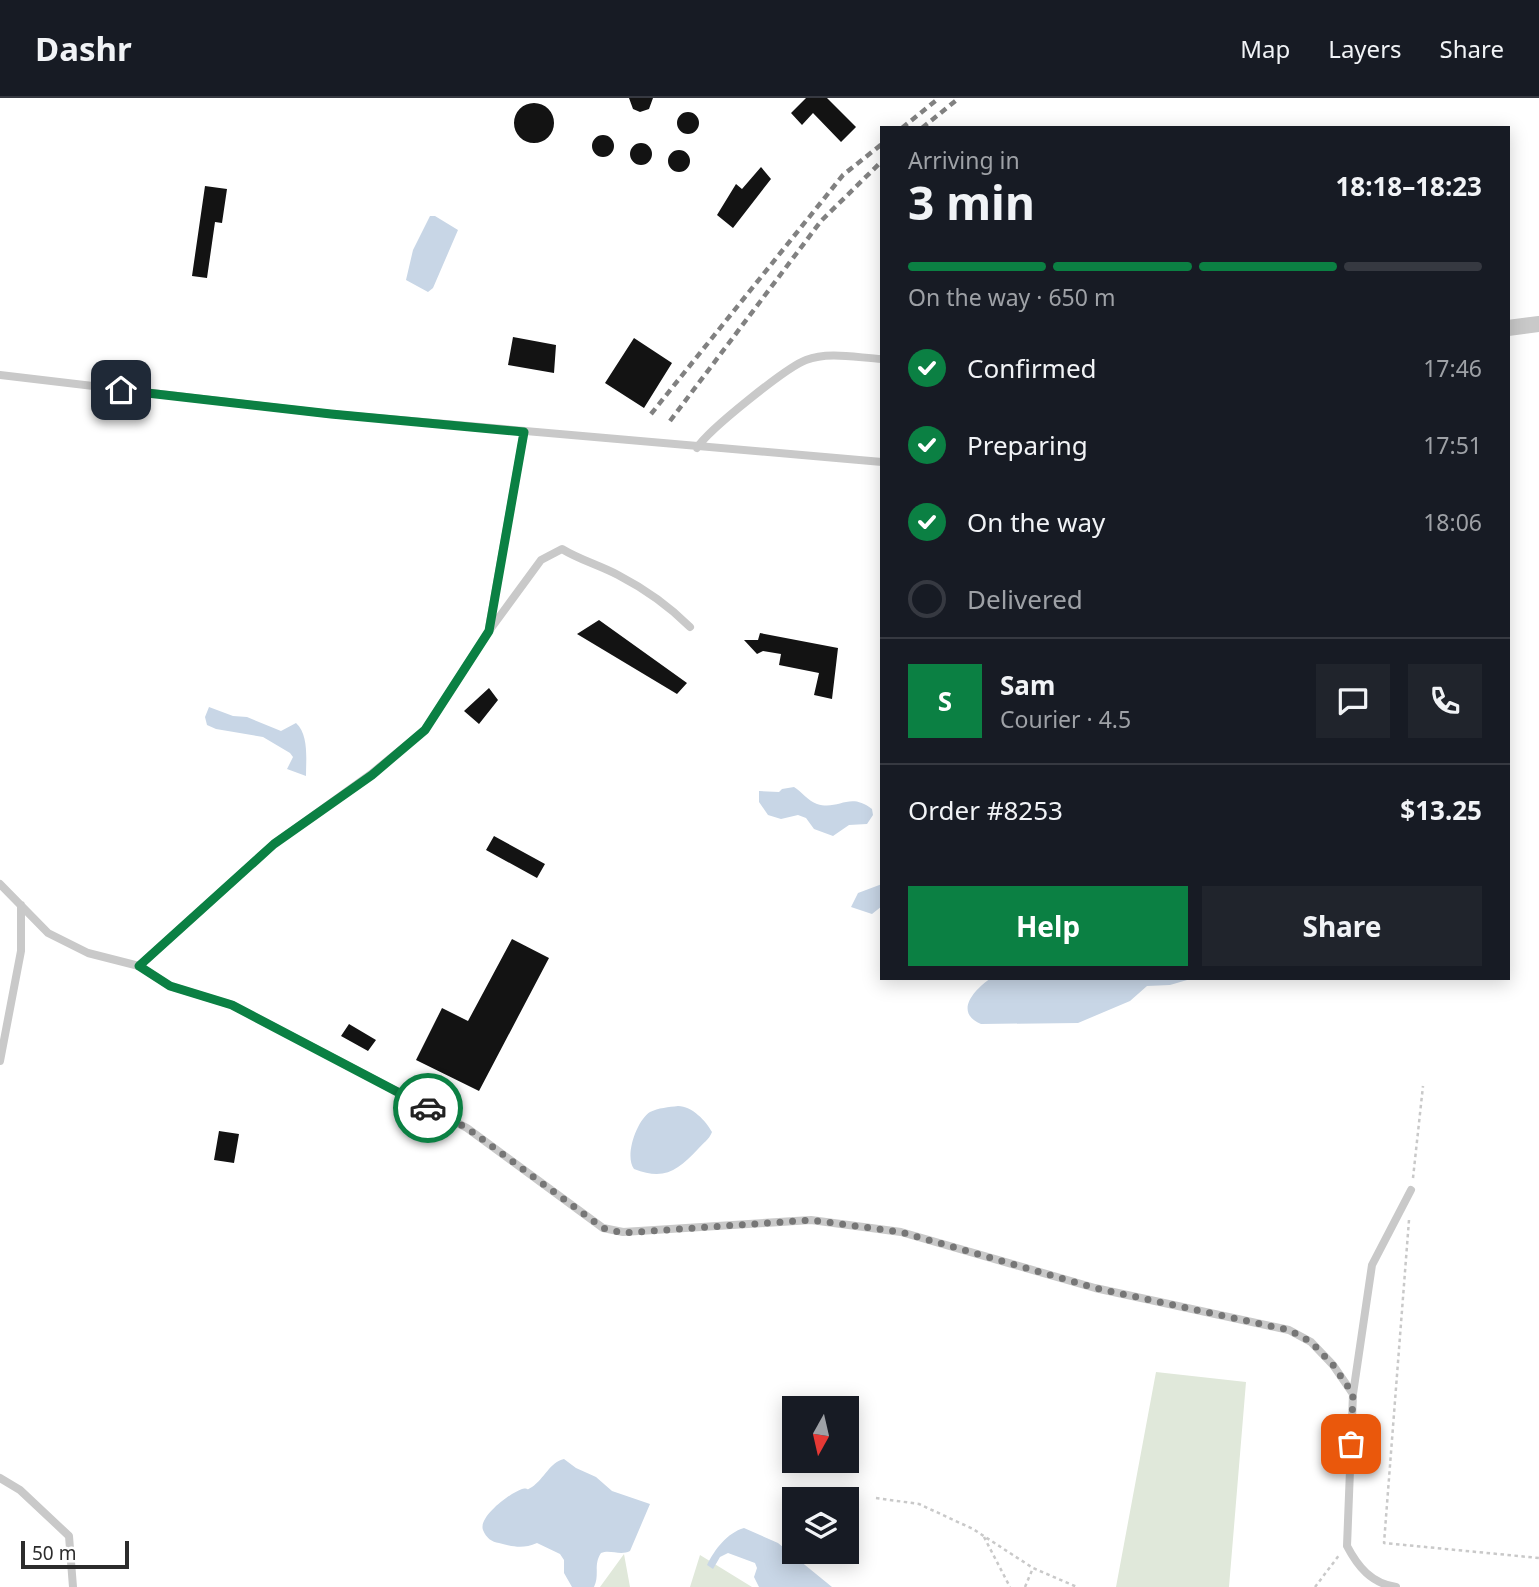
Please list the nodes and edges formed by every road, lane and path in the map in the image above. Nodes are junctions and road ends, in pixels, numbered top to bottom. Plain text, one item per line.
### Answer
1 (1539, 324) edge
2 (1510, 328) edge
3 (880, 359) edge
4 (0, 375) edge
5 (524, 432) junction
6 (697, 448) junction
7 (880, 462) edge
8 (690, 626) dead end
9 (489, 631) junction
10 (0, 884) edge
11 (21, 905) junction
12 (139, 966) junction
13 (0, 1061) edge
14 (1423, 1086) dead end
15 (1411, 1189) joint
16 (1409, 1217) dead end
17 (1353, 1394) junction
18 (0, 1478) edge
19 (876, 1498) dead end
20 (984, 1536) junction
21 (1347, 1546) junction
22 (1539, 1558) edge
23 (1034, 1568) junction
24 (73, 1587) edge
25 (1010, 1587) edge
26 (1025, 1587) edge
27 (1077, 1587) edge
28 (1315, 1587) edge
29 (1396, 1587) edge

1 - 2 street
3 - 6 lane
4 - 5 lane
5 - 6 lane
5 - 9 lane
6 - 7 lane
8 - 9 lane
9 - 12 lane
10 - 11 lane
11 - 12 lane
11 - 13 lane
12 - 17 lane
14 - 15 path
15 - 17 lane
16 - 22 path
17 - 21 lane
18 - 24 lane
19 - 20 path
20 - 23 path
20 - 25 path
21 - 28 path
21 - 29 lane
23 - 26 path
23 - 27 path

